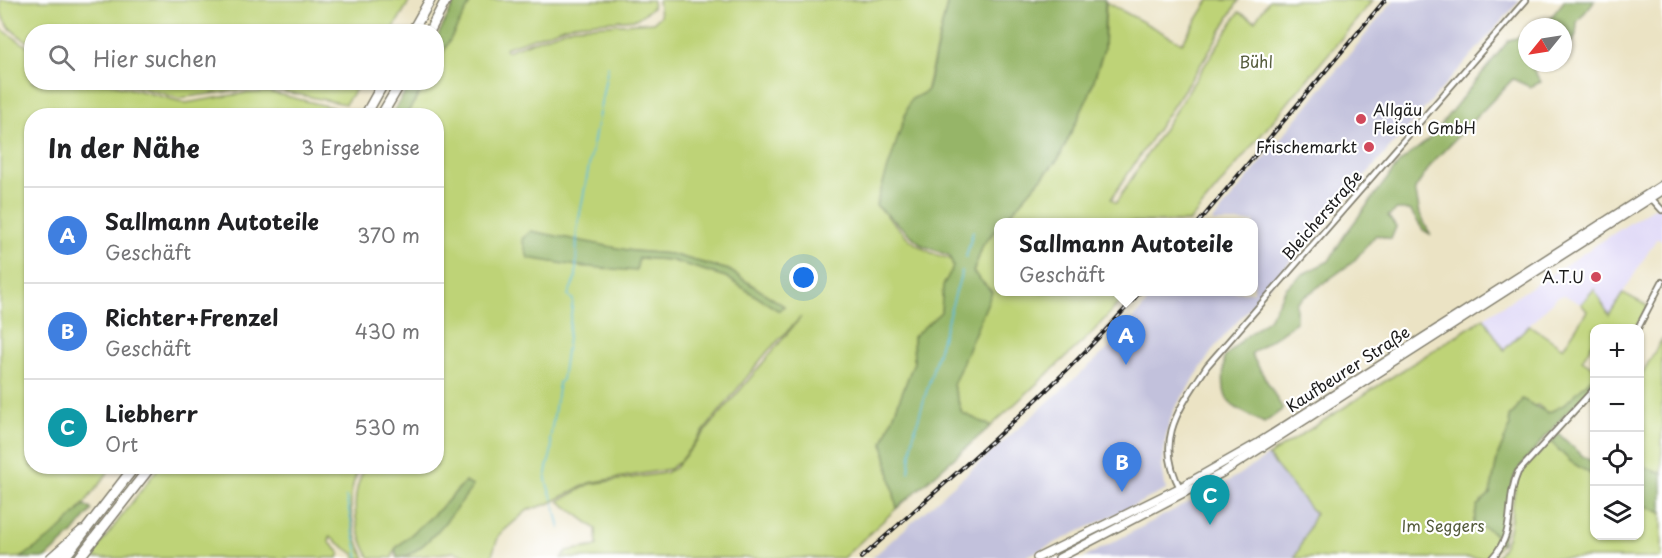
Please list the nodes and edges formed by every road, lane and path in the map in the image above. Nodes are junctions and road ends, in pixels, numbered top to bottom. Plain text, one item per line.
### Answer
1 (430, 0) edge
2 (446, 0) edge
3 (1526, 0) edge
4 (416, 24) edge
5 (433, 24) edge
6 (380, 90) edge
7 (396, 90) edge
8 (369, 108) edge
9 (386, 108) edge
10 (1662, 184) edge
11 (1662, 191) edge
12 (1651, 198) junction
13 (1661, 209) edge
14 (1662, 282) edge
15 (1640, 324) edge
16 (1590, 392) edge
17 (129, 474) edge
18 (144, 474) edge
19 (1181, 492) junction
20 (91, 525) junction
21 (51, 558) edge
22 (64, 558) edge
23 (80, 558) edge
24 (1038, 558) edge
25 (1059, 558) edge
26 (1492, 558) edge

1 - 4 highway
2 - 5 highway
3 - 19 street, Bleicherstraße
6 - 8 highway
7 - 9 highway
10 - 19 main road, Kaufbeurer Straße
11 - 12 main road, Kaufbeurer Straße
12 - 13 street
12 - 19 main road, Kaufbeurer Straße
14 - 15 street
16 - 26 street
17 - 20 highway
18 - 23 highway
19 - 24 main road, Kaufbeurer Straße
19 - 25 main road, Kaufbeurer Straße
20 - 21 highway
20 - 22 highway

